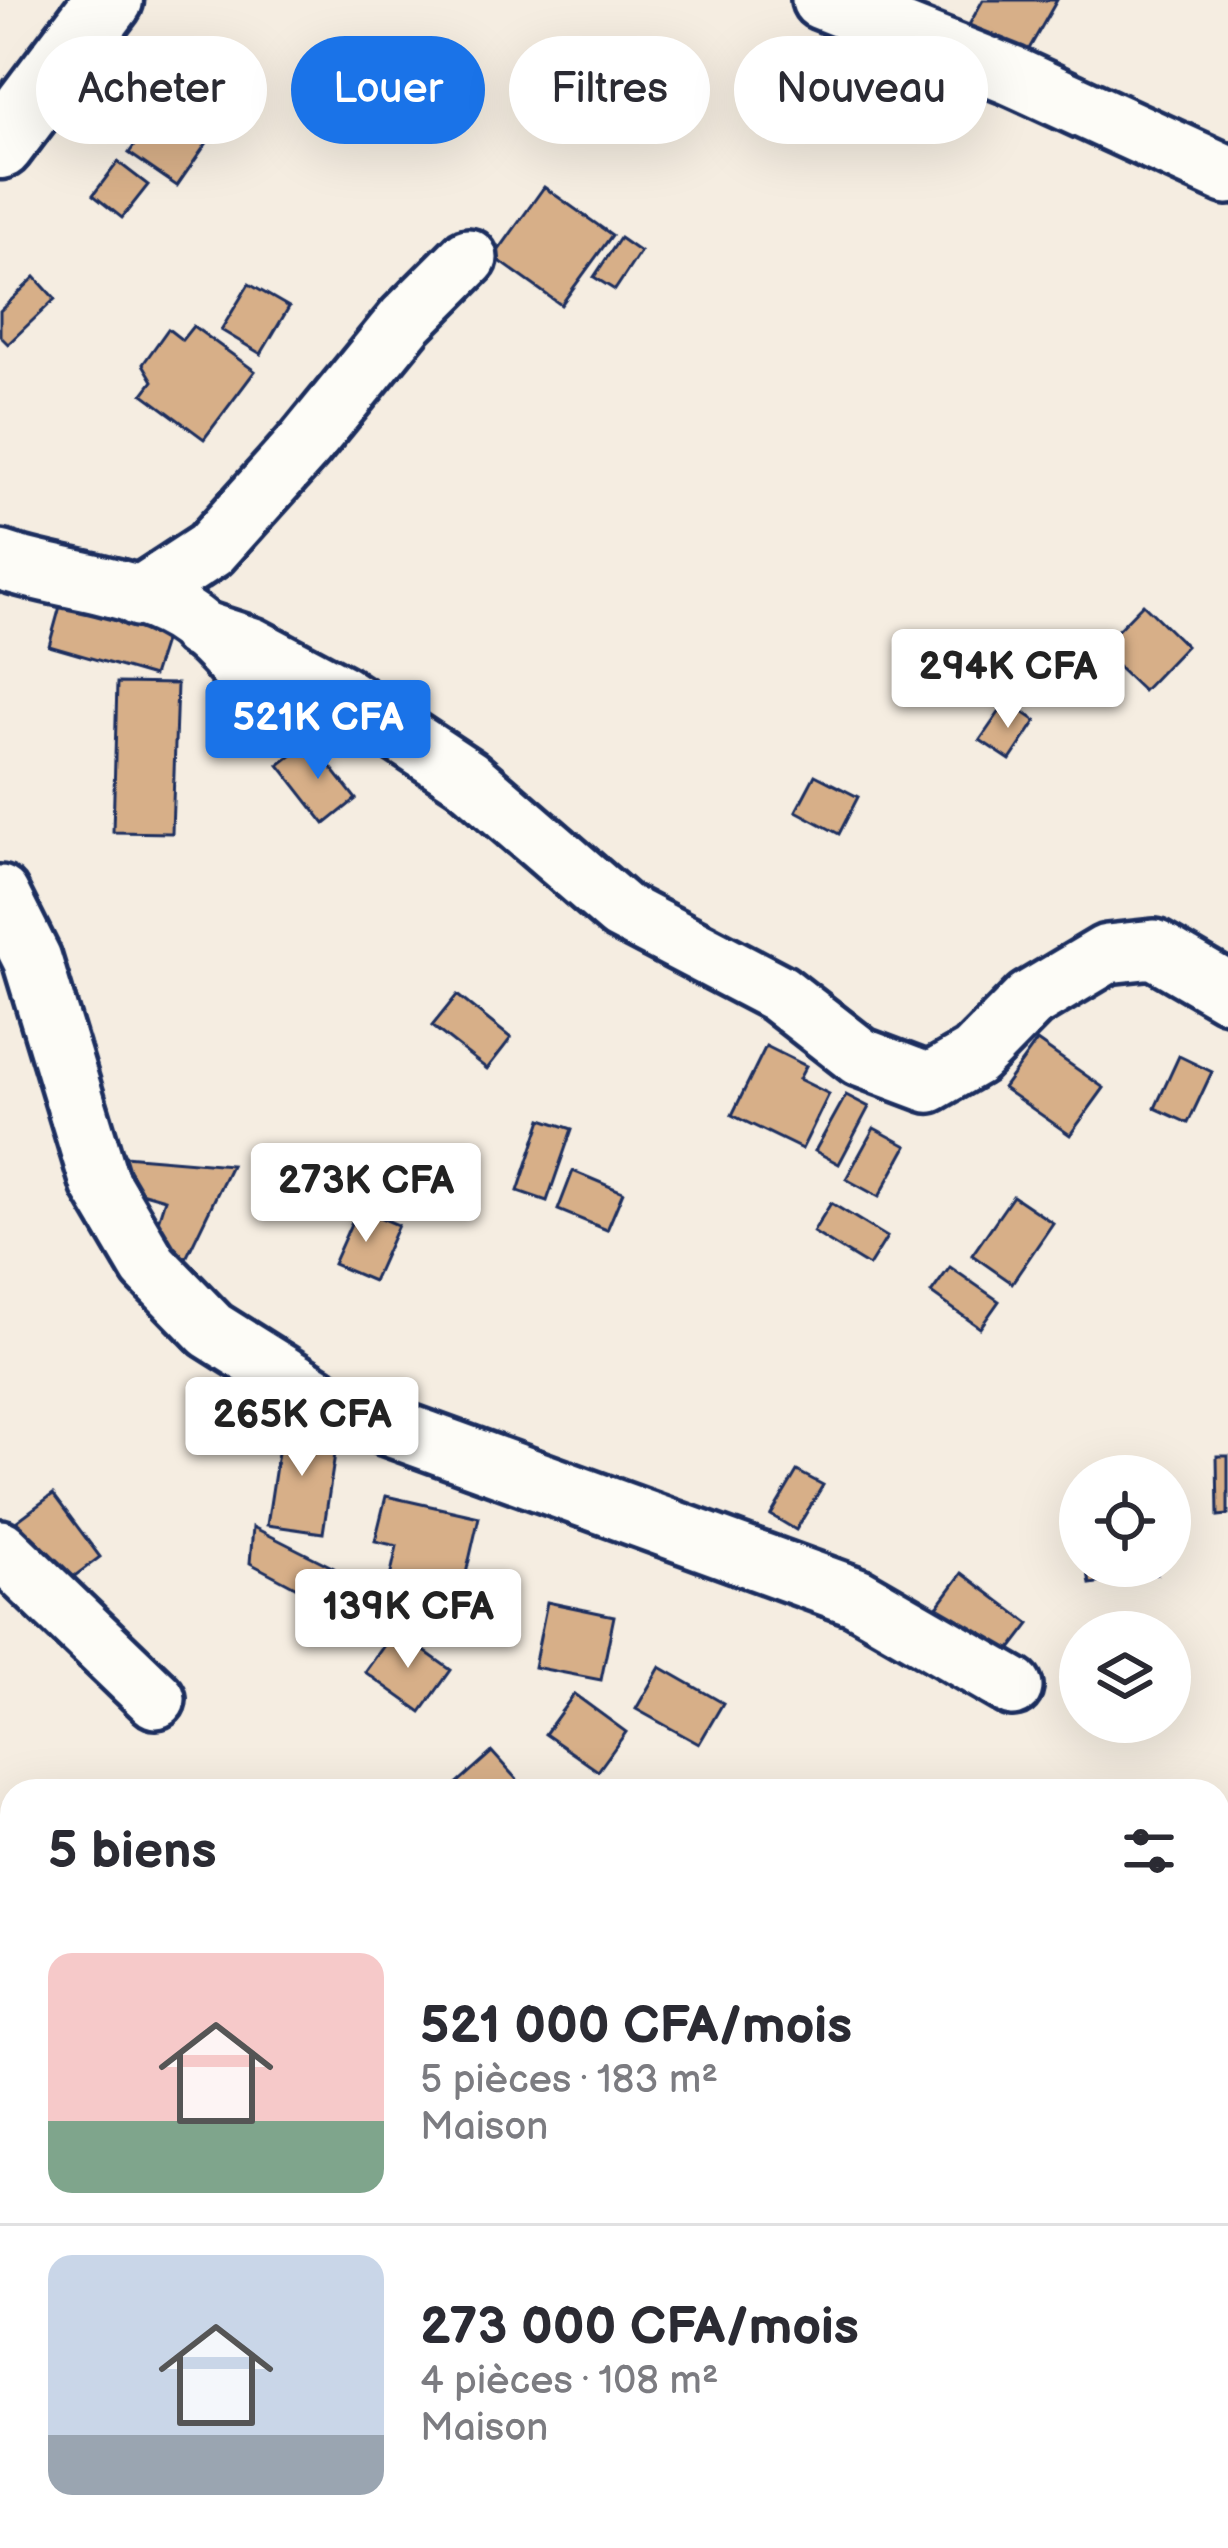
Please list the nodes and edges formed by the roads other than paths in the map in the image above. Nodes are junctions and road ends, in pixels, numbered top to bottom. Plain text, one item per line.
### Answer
1 (109, 0) edge
2 (821, 0) edge
3 (0, 146) edge
4 (1228, 175) edge
5 (468, 258) dead end
6 (0, 560) edge
7 (138, 597) junction
8 (198, 629) junction
9 (276, 716) dead end
10 (0, 895) edge
11 (1228, 992) edge
12 (0, 1549) edge
13 (1013, 1687) dead end
14 (156, 1699) dead end

1 - 3 highway
2 - 4 street
5 - 7 street
6 - 7 street
7 - 8 street
8 - 9 street
8 - 11 street
10 - 13 street
12 - 14 street

